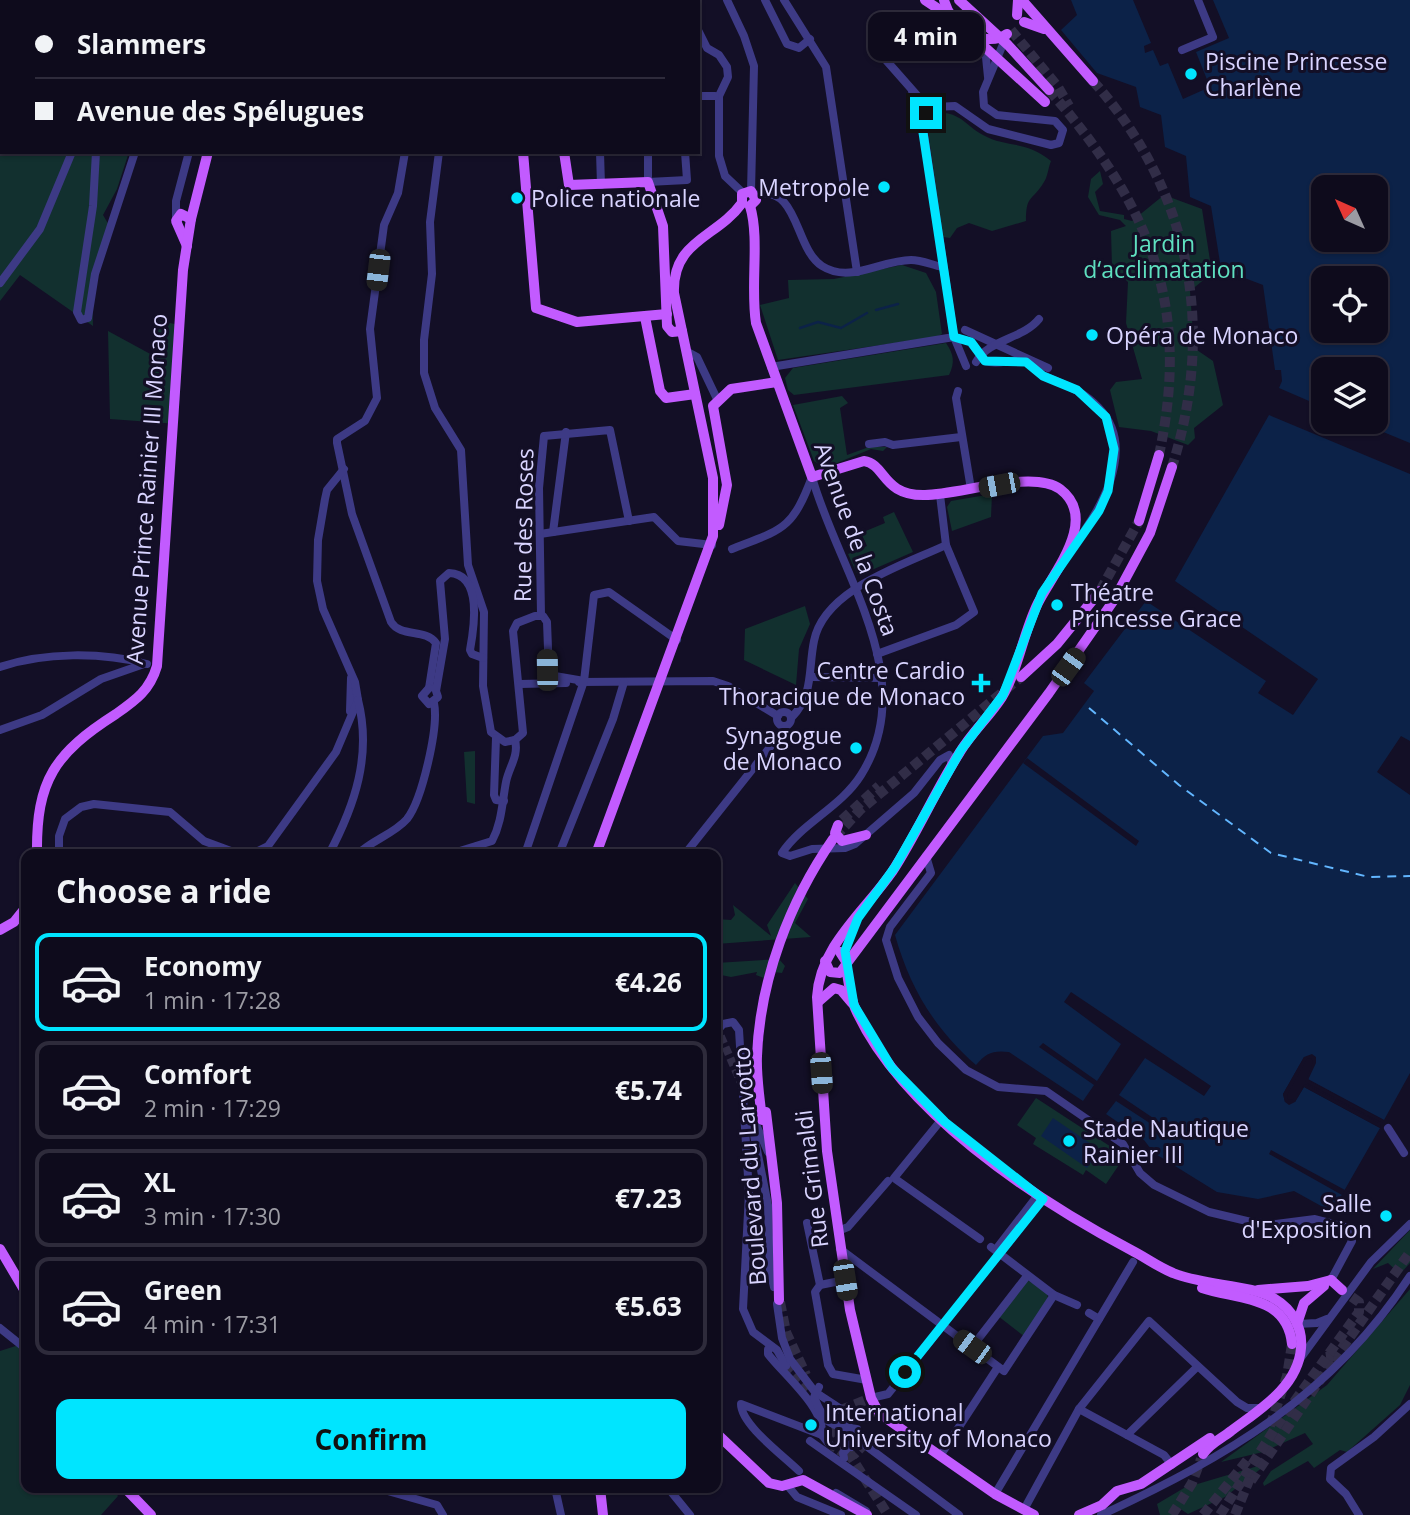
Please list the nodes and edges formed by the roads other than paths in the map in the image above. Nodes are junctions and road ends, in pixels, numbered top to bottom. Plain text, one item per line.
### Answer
1 (727, 0) edge
2 (765, 0) edge
3 (784, 0) edge
4 (925, 0) edge
5 (944, 0) edge
6 (958, 0) edge
7 (1020, 0) edge
8 (1198, 0) edge
9 (953, 18) junction
10 (966, 30) junction
11 (1048, 32) junction
12 (700, 34) edge
13 (1007, 34) joint
14 (810, 39) junction
15 (1182, 50) dead end
16 (885, 59) dead end
17 (999, 60) junction
18 (988, 80) junction
19 (1093, 81) tunnel mouth
20 (911, 88) junction
21 (1049, 90) tunnel mouth
22 (700, 96) edge
23 (715, 96) dead end
24 (1045, 102) tunnel mouth
25 (935, 107) junction
26 (923, 118) junction
27 (71, 154) edge
28 (96, 154) edge
29 (134, 154) edge
30 (188, 154) edge
31 (208, 154) edge
32 (405, 154) edge
33 (439, 154) edge
34 (523, 154) edge
35 (564, 154) edge
36 (600, 154) edge
37 (648, 154) edge
38 (685, 154) edge
39 (648, 182) junction
40 (601, 185) junction
41 (748, 198) junction
42 (183, 220) junction
43 (942, 267) junction
44 (857, 272) junction
45 (0, 283) edge
46 (667, 314) junction
47 (645, 317) junction
48 (1039, 319) dead end
49 (965, 330) dead end
50 (682, 331) junction
51 (954, 337) junction
52 (999, 344) junction
53 (686, 351) junction
54 (978, 359) junction
55 (966, 366) dead end
56 (771, 367) junction
57 (1044, 373) junction
58 (777, 382) junction
59 (958, 391) dead end
60 (695, 394) junction
61 (717, 399) junction
62 (566, 432) junction
63 (964, 438) junction
64 (869, 444) dead end
65 (1159, 455) tunnel mouth
66 (1172, 467) tunnel mouth
67 (344, 469) junction
68 (813, 477) junction
69 (333, 483) junction
70 (970, 484) dead end
71 (723, 489) junction
72 (940, 495) junction
73 (818, 497) junction
74 (348, 498) junction
75 (802, 505) junction
76 (629, 521) junction
77 (1139, 521) tunnel mouth
78 (553, 532) junction
79 (540, 534) junction
80 (1075, 540) junction
81 (713, 541) junction
82 (946, 545) junction
83 (732, 550) dead end
84 (855, 590) junction
85 (1100, 591) tunnel mouth
86 (538, 615) junction
87 (474, 628) junction
88 (484, 631) junction
89 (677, 640) junction
90 (877, 654) junction
91 (483, 658) junction
92 (145, 664) junction
93 (157, 666) junction
94 (0, 667) edge
95 (352, 676) junction
96 (812, 677) junction
97 (1021, 677) tunnel mouth
98 (881, 678) junction
99 (584, 681) junction
100 (661, 681) junction
101 (624, 682) junction
102 (520, 684) junction
103 (432, 690) junction
104 (358, 699) junction
105 (434, 703) junction
106 (350, 713) junction
107 (362, 714) junction
108 (778, 716) junction
109 (792, 718) junction
110 (786, 727) junction
111 (0, 730) edge
112 (493, 735) junction
113 (515, 740) junction
114 (952, 765) junction
115 (504, 801) junction
116 (838, 825) dead end
117 (866, 835) junction
118 (833, 839) tunnel mouth
119 (37, 849) edge
120 (59, 849) edge
121 (227, 849) edge
122 (262, 849) edge
123 (331, 849) edge
124 (365, 849) edge
125 (466, 849) edge
126 (527, 849) edge
127 (561, 849) edge
128 (598, 849) edge
129 (689, 849) edge
130 (926, 856) junction
131 (21, 913) edge
132 (858, 918) junction
133 (0, 930) edge
134 (840, 958) junction
135 (818, 1003) junction
136 (854, 1005) junction
137 (721, 1026) edge
138 (760, 1033) junction
139 (942, 1119) junction
140 (762, 1120) dead end
141 (1388, 1128) dead end
142 (1404, 1153) dead end
143 (771, 1165) junction
144 (891, 1180) junction
145 (1041, 1197) junction
146 (807, 1223) dead end
147 (1410, 1224) edge
148 (838, 1231) junction
149 (980, 1239) dead end
150 (0, 1249) edge
151 (840, 1249) junction
152 (995, 1249) junction
153 (1133, 1262) dead end
154 (1027, 1276) junction
155 (1410, 1276) edge
156 (1185, 1277) junction
157 (1331, 1279) junction
158 (845, 1280) junction
159 (21, 1285) edge
160 (820, 1285) junction
161 (774, 1287) junction
162 (1310, 1290) junction
163 (1342, 1290) tunnel mouth
164 (1252, 1291) junction
165 (1054, 1294) junction
166 (777, 1301) junction
167 (1077, 1305) dead end
168 (1089, 1313) dead end
169 (1330, 1317) junction
170 (1099, 1319) junction
171 (1297, 1324) junction
172 (942, 1325) junction
173 (0, 1328) edge
174 (1292, 1344) tunnel mouth
175 (21, 1345) edge
176 (772, 1347) junction
177 (972, 1347) junction
178 (1297, 1365) junction
179 (786, 1366) tunnel mouth
180 (1197, 1367) junction
181 (1001, 1369) junction
182 (867, 1380) junction
183 (817, 1389) junction
184 (871, 1398) junction
185 (1410, 1404) edge
186 (1262, 1408) junction
187 (1079, 1409) junction
188 (1243, 1420) junction
189 (823, 1428) junction
190 (1127, 1435) junction
191 (721, 1438) edge
192 (810, 1441) dead end
193 (829, 1444) tunnel mouth
194 (854, 1444) junction
195 (1203, 1454) tunnel mouth
196 (940, 1456) junction
197 (1172, 1465) junction
198 (799, 1471) dead end
199 (787, 1485) junction
200 (998, 1489) dead end
201 (833, 1491) dead end
202 (1117, 1491) junction
203 (130, 1493) edge
204 (395, 1493) edge
205 (556, 1493) edge
206 (601, 1493) edge
207 (672, 1493) edge
208 (1027, 1504) dead end
209 (1120, 1506) junction
210 (151, 1515) edge
211 (443, 1515) edge
212 (561, 1515) edge
213 (603, 1515) edge
214 (690, 1515) edge
215 (841, 1515) edge
216 (866, 1515) edge
217 (916, 1515) edge
218 (959, 1515) edge
219 (1034, 1515) edge
220 (1079, 1515) edge
221 (1101, 1515) edge
222 (1359, 1515) edge

1 - 41 street
2 - 14 street
3 - 14 street
4 - 9 main road
5 - 9 main road
6 - 21 main road
7 - 11 main road
7 - 11 main road
8 - 15 street
9 - 10 main road
10 - 13 main road
10 - 17 main road
10 - 18 street
11 - 19 main road
12 - 41 street
13 - 17 street
14 - 44 street
16 - 20 street
17 - 18 street
17 - 24 main road
18 - 25 street
20 - 25 street
20 - 26 street
22 - 23 street
25 - 26 street
26 - 43 street
27 - 45 street
28 - 29 street
30 - 42 street
31 - 42 main road, Avenue Prince Rainier III Monaco
32 - 67 street
33 - 88 street
34 - 47 main road
35 - 40 main road
36 - 40 street
37 - 39 street
38 - 39 street
39 - 40 main road
39 - 46 main road
41 - 44 street
41 - 50 main road
41 - 56 main road, Avenue de la Costa
42 - 93 main road, Avenue Prince Rainier III Monaco
43 - 44 street
43 - 51 street
46 - 47 main road
46 - 50 main road
47 - 60 main road
48 - 52 street
49 - 52 street
50 - 53 main road
51 - 54 street
51 - 55 street
51 - 56 street
52 - 54 street
52 - 57 street
53 - 60 main road
53 - 61 street
54 - 57 street
56 - 58 main road, Avenue de la Costa
57 - 80 street
58 - 61 main road
58 - 68 main road, Avenue de la Costa
59 - 63 street
60 - 71 main road
61 - 71 main road
62 - 76 street
62 - 78 street
62 - 79 street, Rue des Roses
63 - 64 street
63 - 70 street
65 - 77 main road
66 - 130 main road
67 - 69 street
67 - 74 street
68 - 72 main road
68 - 73 street, Avenue de la Costa
68 - 75 street
69 - 74 street
69 - 95 street
71 - 81 main road
72 - 80 main road
72 - 82 street
73 - 75 street
73 - 84 street, Avenue de la Costa
74 - 103 street
75 - 83 street
76 - 78 street
76 - 81 street
78 - 79 street
79 - 86 street, Rue des Roses
80 - 114 main road
81 - 89 main road
82 - 84 street
82 - 90 street
84 - 90 street, Avenue de la Costa
84 - 96 street
85 - 97 main road
86 - 99 street, Rue des Roses
86 - 102 street
87 - 88 street
87 - 91 street
87 - 103 street
88 - 91 street
89 - 99 street
89 - 100 main road
90 - 98 street, Avenue de la Costa
91 - 112 street
92 - 93 street
92 - 94 street
92 - 111 street
93 - 119 main road, Avenue Prince Rainier III Monaco
95 - 104 street
95 - 106 street
96 - 98 street
96 - 109 street
98 - 117 street, Avenue de la Costa
99 - 101 street
99 - 102 street
99 - 126 street
100 - 101 street
100 - 108 street
100 - 128 main road
101 - 127 street
102 - 113 street
103 - 105 street
103 - 105 street
104 - 106 street
104 - 107 street
105 - 124 street
106 - 107 street
106 - 122 street
107 - 123 street
108 - 109 street
108 - 110 street
109 - 110 street
110 - 129 street
112 - 113 street
112 - 115 street
113 - 115 street
114 - 117 street, Avenue de la Costa
114 - 132 main road
115 - 125 street
116 - 117 main road
118 - 138 main road
120 - 121 street
130 - 134 main road
130 - 157 street
131 - 133 main road
132 - 134 main road
132 - 134 main road, Rue Grimaldi
134 - 135 main road, Rue Grimaldi
134 - 136 main road
135 - 136 main road
135 - 148 main road, Rue Grimaldi
136 - 139 main road
137 - 176 street
138 - 140 main road, Boulevard du Larvotto
138 - 143 main road, Boulevard du Larvotto
139 - 144 street
139 - 145 main road
141 - 142 street
143 - 161 main road, Boulevard du Larvotto
143 - 161 street
143 - 166 main road, Boulevard du Larvotto
144 - 148 street
144 - 149 street
145 - 152 street
145 - 156 main road
146 - 160 street
147 - 169 street
148 - 151 main road, Rue Grimaldi
150 - 159 main road
151 - 158 main road, Rue Grimaldi
151 - 172 street
152 - 154 street
152 - 172 street
153 - 170 street
154 - 165 street
154 - 177 street
155 - 209 street
156 - 164 main road
156 - 174 main road
157 - 162 main road
157 - 163 main road
158 - 160 street
158 - 182 main road, Rue Grimaldi
160 - 182 street
161 - 166 main road, Boulevard du Larvotto
162 - 164 main road
162 - 171 main road
164 - 171 main road
165 - 167 street
165 - 181 street
166 - 183 street
168 - 170 street
169 - 171 street
169 - 178 street
170 - 200 street
171 - 178 main road
172 - 177 street
172 - 184 street
173 - 175 street
176 - 179 street
176 - 189 street
177 - 181 street
178 - 186 main road
180 - 186 street
180 - 187 street
180 - 190 street
181 - 196 street
182 - 184 main road, Rue Grimaldi
183 - 189 street
183 - 194 street
184 - 196 main road
185 - 222 street
186 - 188 main road
187 - 190 street
187 - 208 street
188 - 195 main road
188 - 197 main road
189 - 193 street
189 - 194 street
189 - 198 street
190 - 197 street
191 - 199 main road
192 - 194 street
194 - 217 street
194 - 218 street
196 - 219 main road
197 - 202 main road
199 - 215 street
199 - 216 main road
201 - 216 street
202 - 209 street
202 - 220 main road
203 - 210 main road
204 - 211 street
205 - 212 street
206 - 213 main road
207 - 214 street
209 - 221 street

